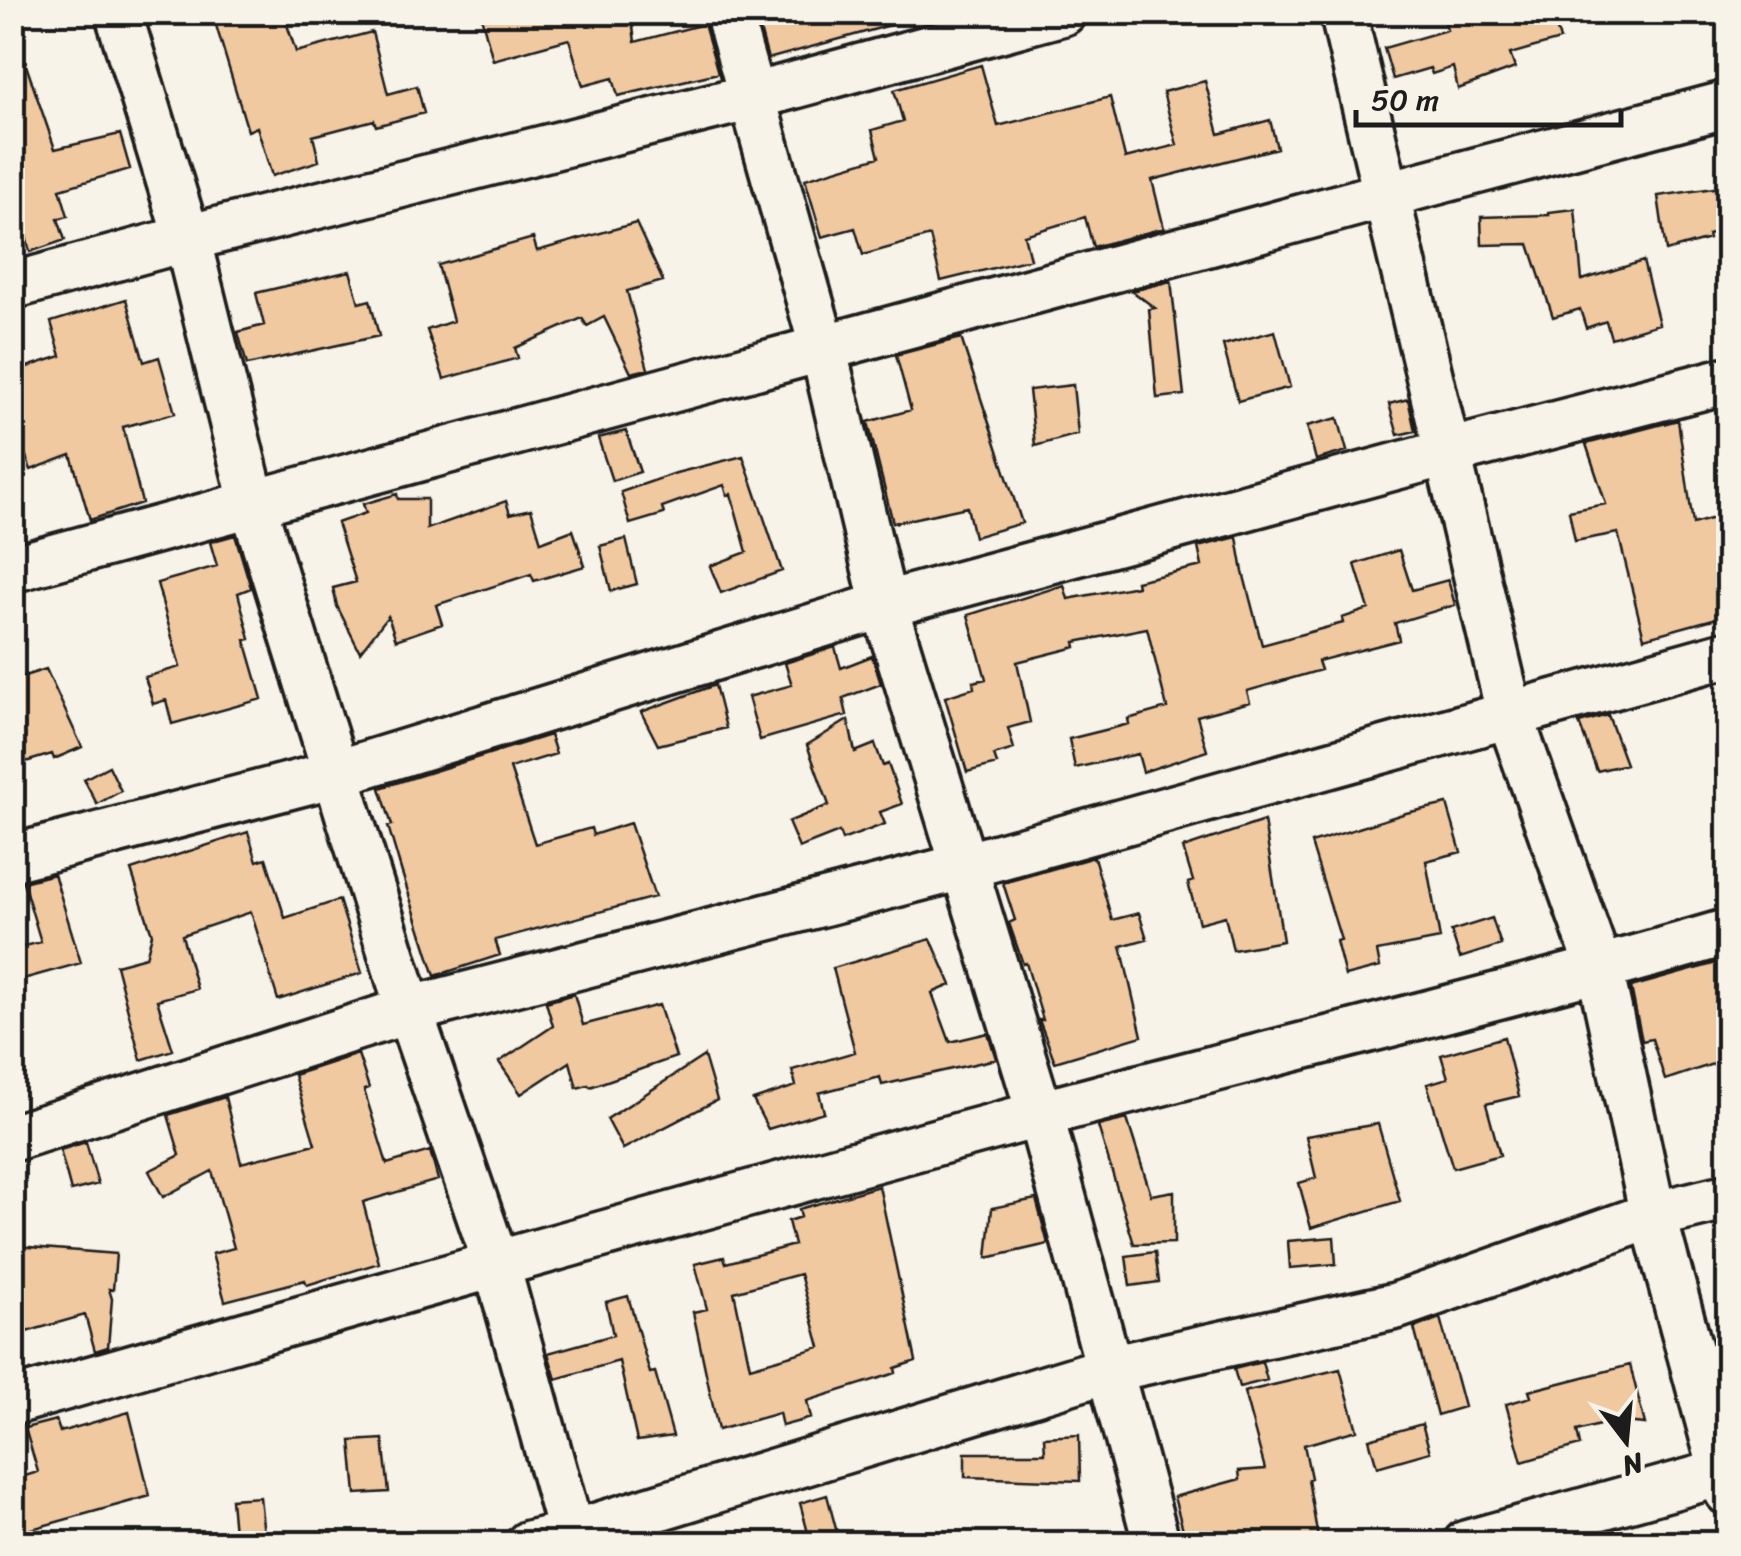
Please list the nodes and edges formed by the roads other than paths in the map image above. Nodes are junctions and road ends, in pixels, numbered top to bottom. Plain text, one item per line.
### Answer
1 (118, 12) edge
2 (728, 12) edge
3 (1064, 12) edge
4 (1343, 12) edge
5 (751, 97) junction
6 (1728, 104) edge
7 (1385, 194) junction
8 (187, 238) junction
9 (12, 286) edge
10 (823, 348) junction
11 (1728, 380) edge
12 (1449, 452) junction
13 (254, 504) junction
14 (12, 569) edge
15 (884, 606) junction
16 (1728, 654) edge
17 (1510, 716) junction
18 (338, 773) junction
19 (12, 858) edge
20 (965, 866) junction
21 (1728, 932) edge
22 (1600, 970) junction
23 (408, 1010) junction
24 (1040, 1114) junction
25 (12, 1138) edge
26 (1728, 1197) edge
27 (1653, 1215) junction
28 (496, 1263) junction
29 (1110, 1369) junction
30 (12, 1402) edge
31 (1726, 1479) edge
32 (558, 1540) edge
33 (1158, 1544) edge
34 (1466, 1544) edge

1 - 8 street
2 - 5 street
3 - 5 street
4 - 7 street
5 - 8 street
5 - 10 street
6 - 7 street
7 - 10 street
7 - 12 street
8 - 9 street
8 - 13 street
10 - 13 street
10 - 15 street
11 - 12 street
12 - 15 street
12 - 17 street
13 - 14 street
13 - 18 street
15 - 18 street
15 - 20 street
16 - 17 street
17 - 20 street
17 - 22 street
18 - 19 street
18 - 23 street
20 - 23 street
20 - 24 street
21 - 22 street
22 - 24 street
22 - 27 street
23 - 25 street
23 - 28 street
24 - 28 street
24 - 29 street
26 - 27 street
27 - 29 street
27 - 31 street
28 - 30 street
28 - 32 street
29 - 32 street
29 - 33 street
31 - 34 street

